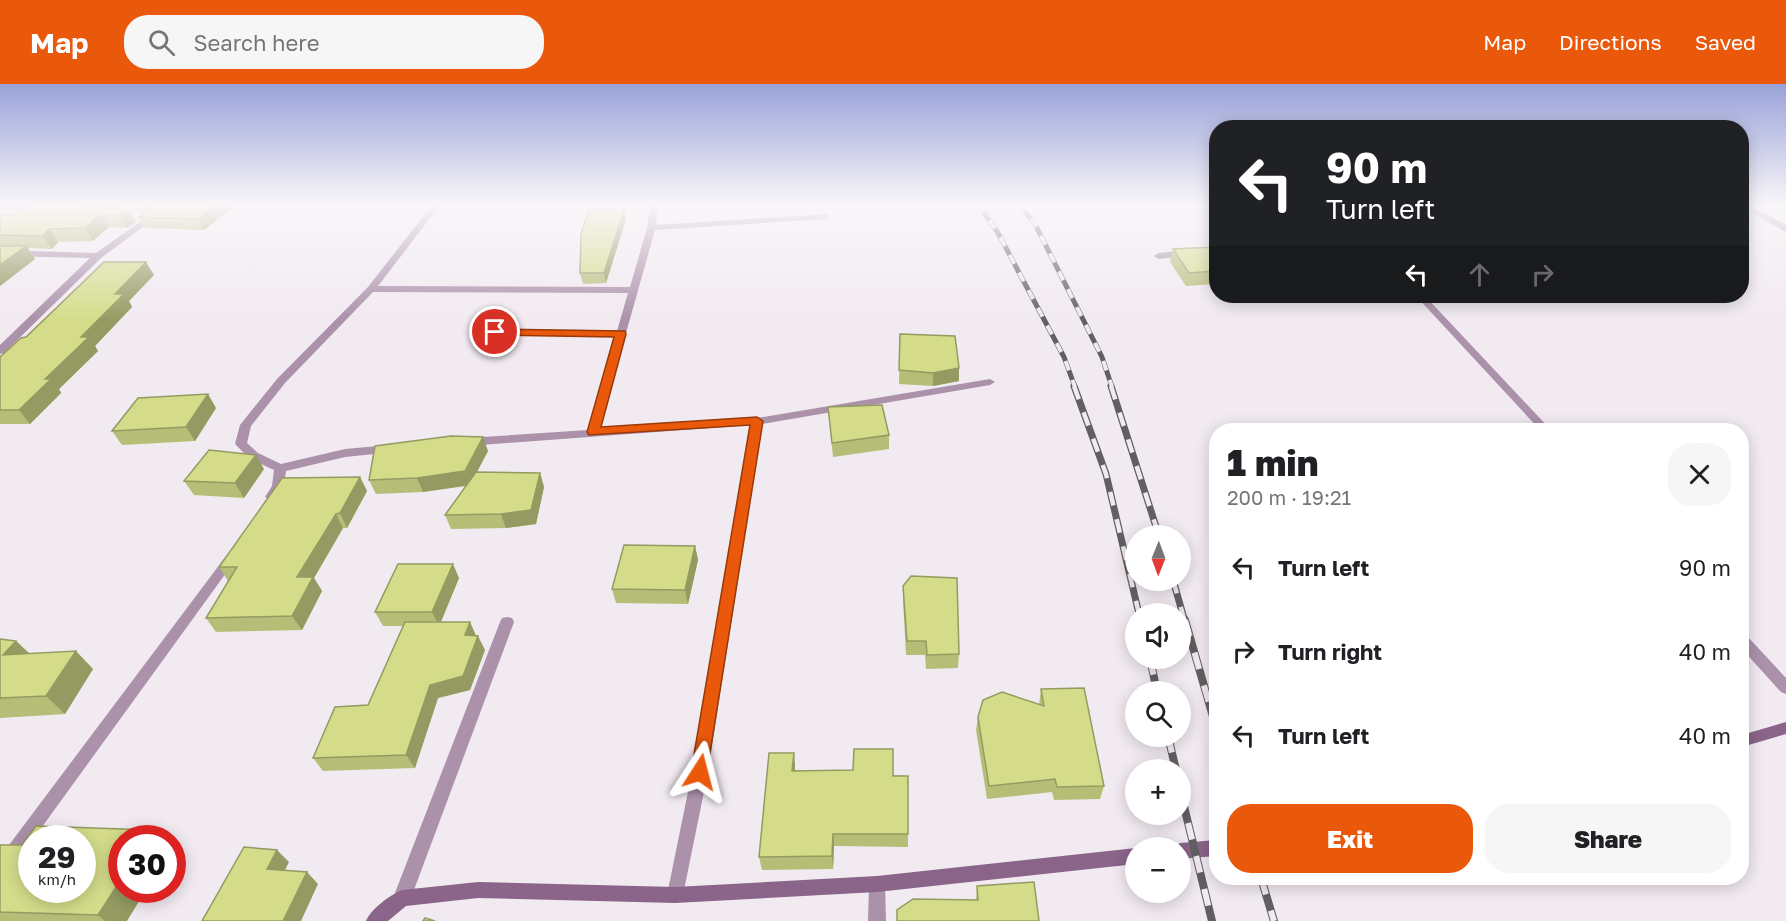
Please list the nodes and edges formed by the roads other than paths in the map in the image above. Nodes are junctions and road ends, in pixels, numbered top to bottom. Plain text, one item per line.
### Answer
1 (116, 243) edge
2 (407, 243) edge
3 (647, 243) edge
4 (1209, 251) edge
5 (0, 253) edge
6 (99, 256) junction
7 (1158, 256) dead end
8 (371, 289) junction
9 (633, 290) junction
10 (1427, 303) edge
11 (495, 332) dead end
12 (621, 334) junction
13 (0, 351) edge
14 (990, 382) dead end
15 (757, 421) junction
16 (1539, 423) edge
17 (594, 432) junction
18 (457, 443) edge
19 (401, 448) edge
20 (280, 468) junction
21 (266, 505) edge
22 (241, 544) edge
23 (507, 622) dead end
24 (1749, 648) edge
25 (1786, 688) edge
26 (1786, 728) edge
27 (1749, 739) edge
28 (1209, 849) edge
29 (1191, 850) edge
30 (1125, 857) edge
31 (0, 871) edge
32 (877, 884) junction
33 (675, 895) junction
34 (402, 898) junction
35 (375, 921) edge
36 (877, 921) edge

1 - 6 street
2 - 8 street
3 - 9 street
4 - 7 street
5 - 6 street
6 - 13 street
8 - 9 street
8 - 20 street
9 - 12 street
10 - 16 street
11 - 12 street
12 - 17 street
14 - 15 street
15 - 17 street
15 - 33 street
17 - 18 street
19 - 20 street
20 - 21 street
22 - 31 street
23 - 34 street
24 - 25 street
26 - 27 street
28 - 29 street
30 - 32 street
32 - 33 street
32 - 36 street
33 - 34 street
34 - 35 street

